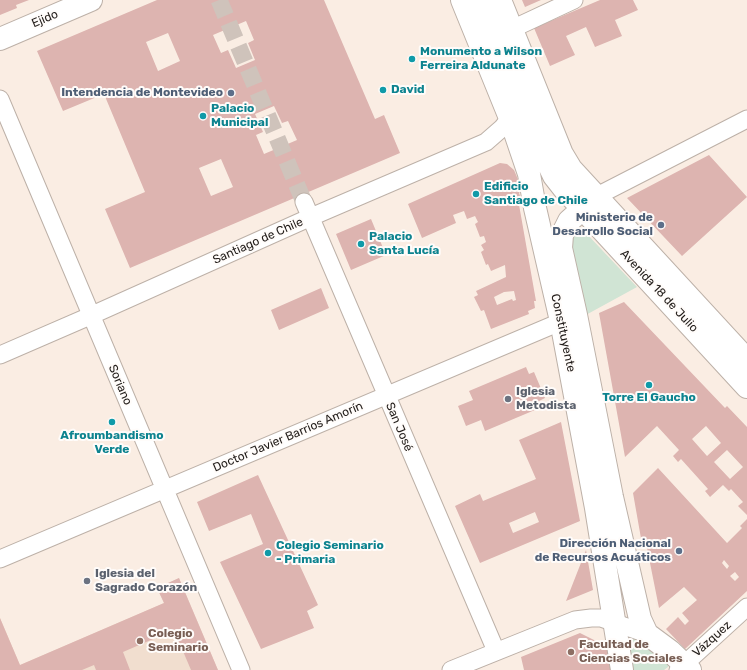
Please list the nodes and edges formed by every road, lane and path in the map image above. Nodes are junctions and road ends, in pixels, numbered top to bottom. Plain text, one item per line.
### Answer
1 (91, 0) edge
2 (462, 0) edge
3 (482, 0) edge
4 (500, 0) edge
5 (574, 0) edge
6 (512, 29) junction
7 (0, 39) edge
8 (0, 99) edge
9 (510, 118) junction
10 (747, 119) edge
11 (590, 202) junction
12 (308, 210) junction
13 (90, 316) junction
14 (569, 318) junction
15 (0, 355) edge
16 (747, 360) edge
17 (747, 386) edge
18 (386, 396) junction
19 (165, 490) junction
20 (0, 559) edge
21 (747, 607) edge
22 (614, 622) junction
23 (647, 634) junction
24 (496, 651) junction
25 (684, 668) edge
26 (241, 670) edge
27 (451, 670) edge
28 (622, 670) edge

1 - 7 street, Ejido
2 - 9 street
3 - 11 street, Avenida 18 de Julio
4 - 6 street, Avenida 18 de Julio
5 - 6 street
6 - 11 street, Avenida 18 de Julio
8 - 13 street, Soriano
9 - 12 street, Santiago de Chile
9 - 14 street, Constituyente
10 - 11 street
11 - 14 street, Constituyente
11 - 16 street, Avenida 18 de Julio
11 - 17 street, Avenida 18 de Julio
12 - 13 street, Santiago de Chile
12 - 18 street, San José
13 - 15 street, Santiago de Chile
13 - 19 street, Soriano
14 - 18 street, Doctor Javier Barrios Amorín
14 - 22 street, Constituyente
14 - 23 street, Constituyente
18 - 19 street, Doctor Javier Barrios Amorín
18 - 24 street, San José
19 - 20 street, Doctor Javier Barrios Amorín
19 - 26 street, Soriano
21 - 25 street, Vázquez
22 - 23 street
22 - 24 street
22 - 28 street, Constituyente
23 - 25 street
24 - 27 street

